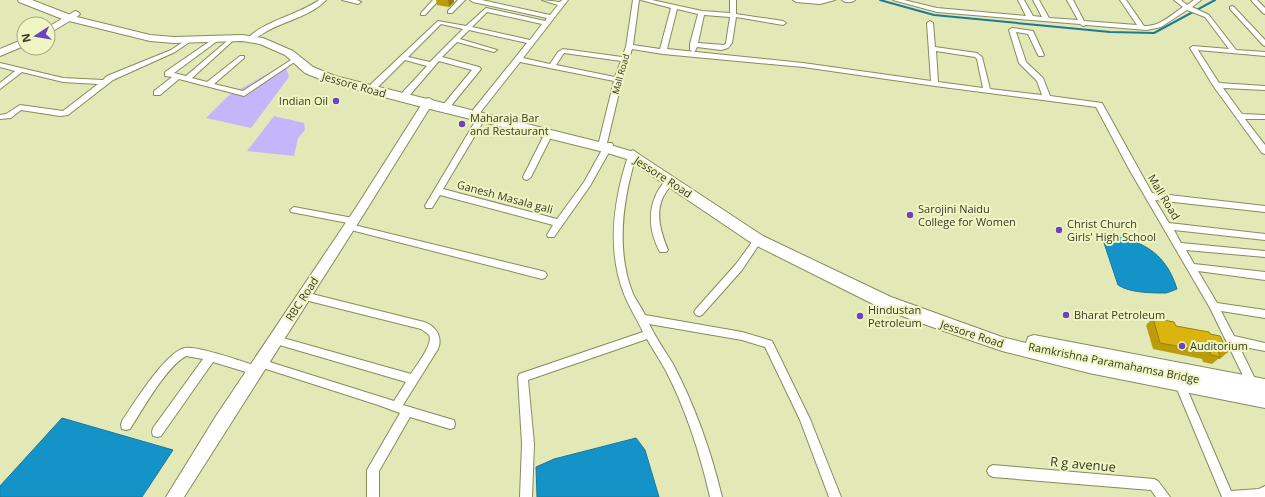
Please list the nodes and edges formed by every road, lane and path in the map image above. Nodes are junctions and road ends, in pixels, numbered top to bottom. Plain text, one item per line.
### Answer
1 (23, 0) edge
2 (39, 0) edge
3 (323, 0) edge
4 (345, 0) edge
5 (436, 0) edge
6 (462, 0) edge
7 (473, 0) edge
8 (545, 0) edge
9 (636, 0) edge
10 (649, 0) edge
11 (733, 0) edge
12 (796, 0) edge
13 (832, 0) edge
14 (845, 0) edge
15 (852, 0) edge
16 (896, 0) edge
17 (1021, 0) edge
18 (1036, 0) edge
19 (1070, 0) edge
20 (1123, 0) edge
21 (1176, 0) edge
22 (1198, 0) edge
23 (1254, 0) edge
24 (486, 1) edge
25 (358, 2) dead end
26 (563, 2) edge
27 (674, 8) junction
28 (1188, 8) junction
29 (1232, 8) dead end
30 (450, 12) dead end
31 (1265, 12) edge
32 (702, 13) junction
33 (423, 14) dead end
34 (733, 15) junction
35 (72, 16) junction
36 (1031, 19) junction
37 (550, 20) junction
38 (1047, 20) junction
39 (783, 23) dead end
40 (930, 23) dead end
41 (1083, 24) junction
42 (56, 26) edge
43 (469, 28) junction
44 (1142, 28) junction
45 (1257, 34) junction
46 (1265, 35) edge
47 (254, 36) junction
48 (218, 38) junction
49 (234, 38) junction
50 (189, 40) junction
51 (455, 40) junction
52 (531, 42) junction
53 (693, 44) junction
54 (1265, 44) edge
55 (16, 46) edge
56 (629, 47) junction
57 (933, 49) junction
58 (494, 50) dead end
59 (1233, 50) junction
60 (663, 52) junction
61 (0, 53) edge
62 (1265, 54) edge
63 (692, 55) junction
64 (1041, 55) dead end
65 (242, 56) dead end
66 (404, 58) junction
67 (437, 58) junction
68 (296, 59) junction
69 (518, 59) junction
70 (625, 59) junction
71 (0, 65) edge
72 (432, 65) junction
73 (552, 66) junction
74 (20, 70) junction
75 (178, 76) junction
76 (187, 79) junction
77 (618, 80) junction
78 (105, 82) junction
79 (935, 84) junction
80 (208, 85) junction
81 (1217, 85) junction
82 (374, 86) junction
83 (0, 87) edge
84 (1265, 88) edge
85 (987, 91) junction
86 (157, 94) dead end
87 (405, 95) junction
88 (1047, 99) junction
89 (428, 102) junction
90 (447, 105) junction
91 (479, 115) junction
92 (1239, 116) junction
93 (0, 117) edge
94 (1265, 117) edge
95 (549, 133) junction
96 (606, 145) junction
97 (1265, 151) edge
98 (632, 155) junction
99 (527, 177) dead end
100 (670, 181) junction
101 (438, 191) junction
102 (1150, 196) junction
103 (429, 206) dead end
104 (1265, 209) edge
105 (294, 210) dead end
106 (559, 223) junction
107 (351, 224) junction
108 (1168, 226) junction
109 (551, 235) dead end
110 (1265, 237) edge
111 (758, 240) junction
112 (1180, 246) junction
113 (663, 250) dead end
114 (1265, 254) edge
115 (1192, 267) junction
116 (542, 275) dead end
117 (1265, 276) edge
118 (304, 296) junction
119 (1214, 306) junction
120 (699, 312) dead end
121 (922, 313) junction
122 (1265, 314) edge
123 (642, 319) junction
124 (955, 325) junction
125 (648, 334) junction
126 (276, 340) junction
127 (1231, 340) junction
128 (1265, 347) edge
129 (210, 358) junction
130 (258, 367) junction
131 (414, 380) junction
132 (1179, 382) junction
133 (1261, 389) edge
134 (1265, 400) edge
135 (396, 407) junction
136 (408, 411) junction
137 (450, 424) dead end
138 (126, 425) dead end
139 (157, 432) dead end
140 (994, 471) dead end
141 (1265, 492) edge
142 (174, 497) edge
143 (373, 497) edge
144 (526, 497) edge
145 (716, 497) edge
146 (835, 497) edge
147 (1164, 497) edge
148 (1228, 497) edge
149 (1232, 497) edge

1 - 35 main road, Jessore Road
2 - 35 main road, Jessore Road
3 - 47 street
4 - 25 street
5 - 33 street
6 - 30 street
7 - 24 street
8 - 26 street
9 - 56 street, Mall Road
10 - 27 street
11 - 34 street
12 - 13 street
14 - 15 street
16 - 36 street
17 - 36 street
18 - 38 street
19 - 41 street
20 - 44 street
21 - 28 street
22 - 28 street
23 - 31 street
24 - 37 street
26 - 37 street, Ganesh Masala gali
27 - 32 street
27 - 60 street
28 - 44 street
28 - 59 street
29 - 45 street
32 - 34 street
32 - 53 street
34 - 39 street
34 - 53 street
35 - 42 street
35 - 47 main road, Jessore Road
35 - 50 main road, Jessore Road
36 - 38 street
37 - 43 street
37 - 52 street, Ganesh Masala gali
38 - 41 street
40 - 57 street
41 - 44 street
43 - 51 street
43 - 52 street
43 - 66 street
45 - 46 street
45 - 54 street
47 - 49 main road, Jessore Road
47 - 68 main road, Jessore Road
47 - 82 main road, Jessore Road
48 - 49 main road, Jessore Road
48 - 50 main road, Jessore Road
48 - 75 street
49 - 76 street
50 - 78 street
51 - 58 street
51 - 67 street
52 - 69 street, Ganesh Masala gali
53 - 63 street
55 - 61 street
56 - 60 street, Mall Road
56 - 70 street, Mall Road
57 - 79 street
57 - 85 street
59 - 62 street
59 - 81 street
60 - 63 street, Mall Road
63 - 79 street, Mall Road
64 - 88 street
65 - 80 street
66 - 72 street
66 - 82 street
67 - 72 street
67 - 90 street
68 - 80 street
68 - 89 main road, Jessore Road
69 - 73 street
69 - 91 street, Ganesh Masala gali
70 - 73 street
70 - 77 street, Mall Road
71 - 74 street
72 - 87 street
73 - 77 street
74 - 78 street
74 - 83 street
75 - 76 street
75 - 86 street
76 - 80 street
77 - 96 street, Mall Road
78 - 93 street
79 - 85 street, Mall Road
81 - 84 street
81 - 92 street
82 - 87 main road, Jessore Road
85 - 88 street, Mall Road
87 - 89 main road, Jessore Road
88 - 102 street, Mall Road
89 - 90 main road, Jessore Road
89 - 91 main road, Jessore Road
89 - 107 street, RBC Road
90 - 91 main road, Jessore Road
91 - 95 main road, Jessore Road
91 - 96 main road, Jessore Road
91 - 101 street, Ganesh Masala gali
92 - 94 street
92 - 97 street
95 - 96 main road, Jessore Road
95 - 99 street
96 - 98 main road, Jessore Road
96 - 106 street, Ganesh Masala gali
98 - 100 main road, Jessore Road
98 - 121 main road, Jessore Road
98 - 123 street
100 - 111 main road, Jessore Road
100 - 113 street
101 - 103 street
101 - 106 street, Ganesh Masala gali
102 - 104 street
102 - 108 street, Mall Road
105 - 107 street
106 - 109 street
107 - 116 street
107 - 118 street, RBC Road
108 - 110 street
108 - 112 street, Mall Road
111 - 120 street
111 - 121 main road, Jessore Road
112 - 114 street
112 - 115 street, Mall Road
115 - 117 street
115 - 119 street, Mall Road
118 - 126 street, RBC Road
118 - 131 street
119 - 122 street
119 - 127 street, Mall Road
121 - 124 main road, Jessore Road
123 - 125 street
123 - 146 street
124 - 132 main road, Jessore Road
124 - 133 main road, Ramkrishna Paramahamsa Bridge
125 - 144 street
125 - 145 street
126 - 130 street, RBC Road
126 - 131 street
127 - 128 street
127 - 133 street, Mall Road
129 - 130 street
129 - 138 street
129 - 139 street
130 - 135 street
130 - 142 street, RBC Road
131 - 135 street
132 - 134 main road, Jessore Road
132 - 148 street
135 - 136 street
136 - 137 street
136 - 143 street
140 - 147 street, R g avenue
141 - 149 street

